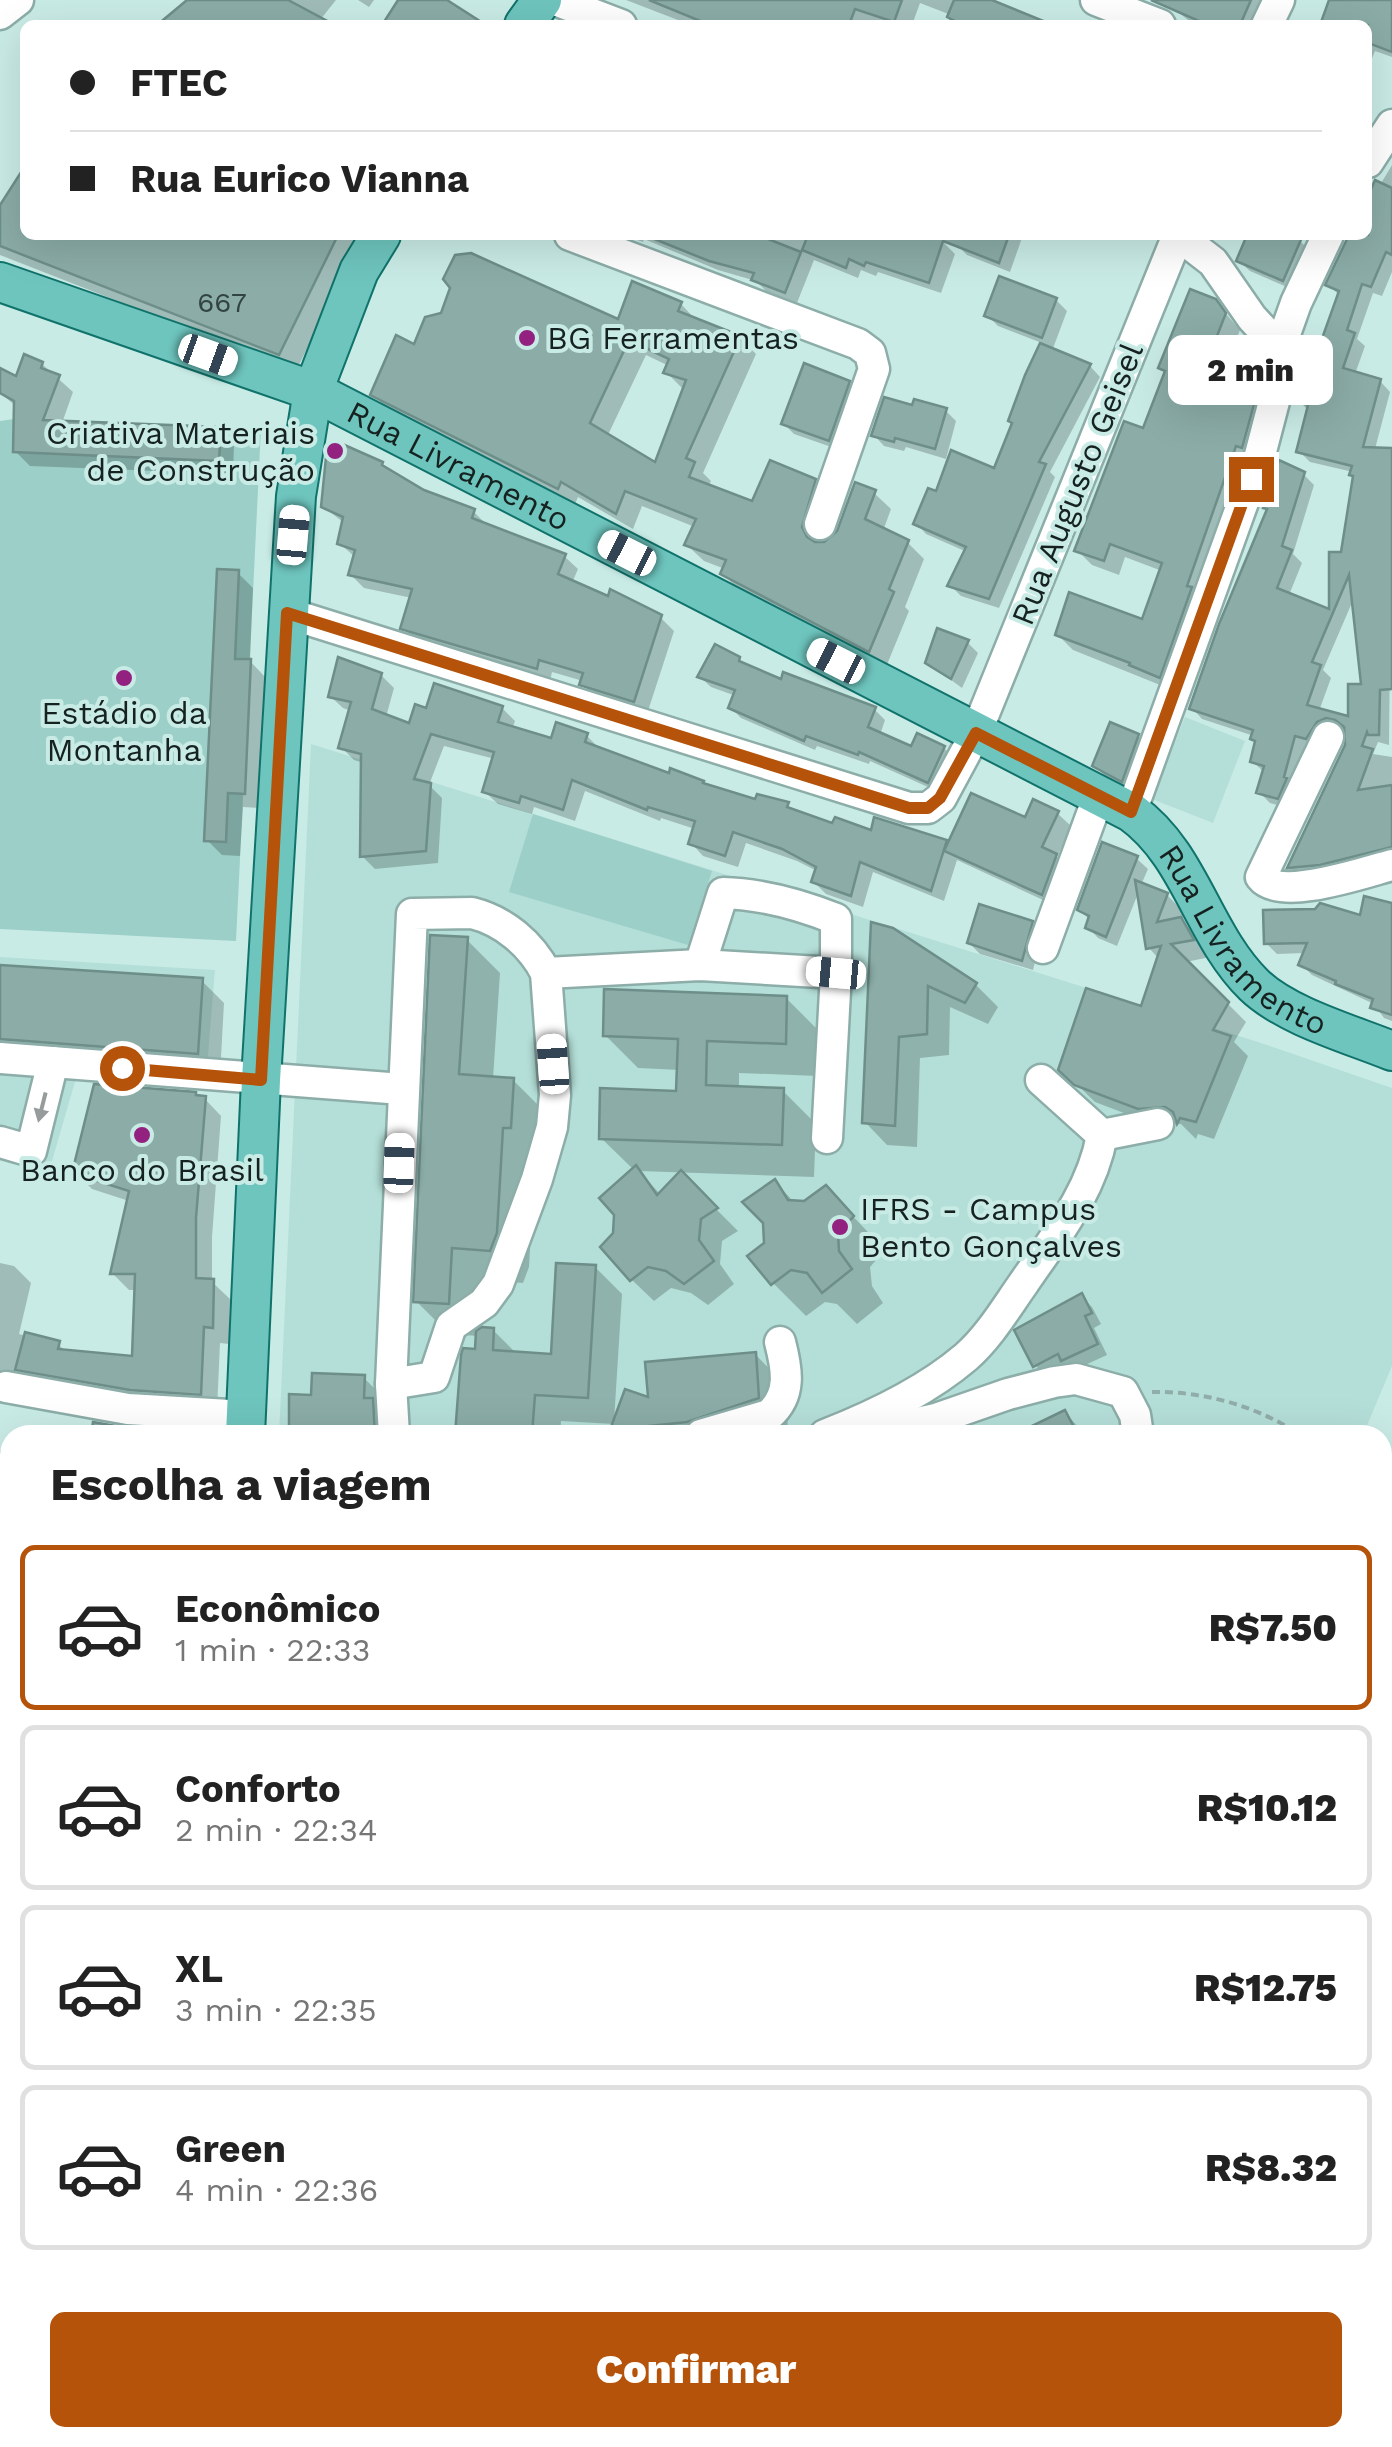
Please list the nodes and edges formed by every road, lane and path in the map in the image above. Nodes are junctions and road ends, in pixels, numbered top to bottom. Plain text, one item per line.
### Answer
1 (18, 0) edge
2 (554, 0) edge
3 (1096, 0) edge
4 (0, 14) edge
5 (608, 20) edge
6 (1147, 20) edge
7 (1392, 125) edge
8 (1372, 156) edge
9 (377, 240) edge
10 (583, 240) edge
11 (1176, 240) edge
12 (1184, 240) edge
13 (1326, 240) edge
14 (0, 282) edge
15 (1280, 348) junction
16 (312, 391) junction
17 (820, 524) dead end
18 (287, 613) junction
19 (976, 733) junction
20 (1328, 737) dead end
21 (1115, 803) junction
22 (1392, 865) edge
23 (1043, 948) dead end
24 (700, 965) junction
25 (546, 973) junction
26 (836, 973) junction
27 (1392, 1051) edge
28 (0, 1058) edge
29 (53, 1062) junction
30 (261, 1080) junction
31 (1041, 1080) dead end
32 (402, 1089) junction
33 (1158, 1124) dead end
34 (1102, 1135) junction
35 (827, 1138) dead end
36 (0, 1142) edge
37 (780, 1342) dead end
38 (391, 1384) junction
39 (6, 1386) dead end
40 (1123, 1392) junction
41 (246, 1425) edge
42 (393, 1425) edge
43 (734, 1425) edge
44 (847, 1425) edge
45 (909, 1425) edge
46 (1136, 1425) edge
47 (1284, 1425) edge

1 - 4 street
2 - 5 street
3 - 6 street
7 - 8 street
9 - 16 main road
10 - 17 street
11 - 19 street, Rua Augusto Geisel
12 - 15 street
13 - 15 street
14 - 16 main road, Rua Livramento
15 - 21 street
16 - 18 main road
16 - 19 main road, Rua Livramento
18 - 19 street, Rua Augusto Geisel
18 - 30 main road
19 - 21 main road, Rua Livramento
20 - 22 street
21 - 23 street
21 - 27 main road, Rua Livramento
24 - 25 street
24 - 26 street
24 - 26 street
25 - 32 street
25 - 38 street
26 - 35 street
28 - 29 street
29 - 30 street
29 -> 36 street
30 - 32 street
30 - 41 main road
31 - 34 street
32 - 38 street
33 - 34 street
34 - 44 street
37 - 43 street
38 - 42 street
39 - 41 street
40 - 45 street
40 - 46 street
40 - 47 path

